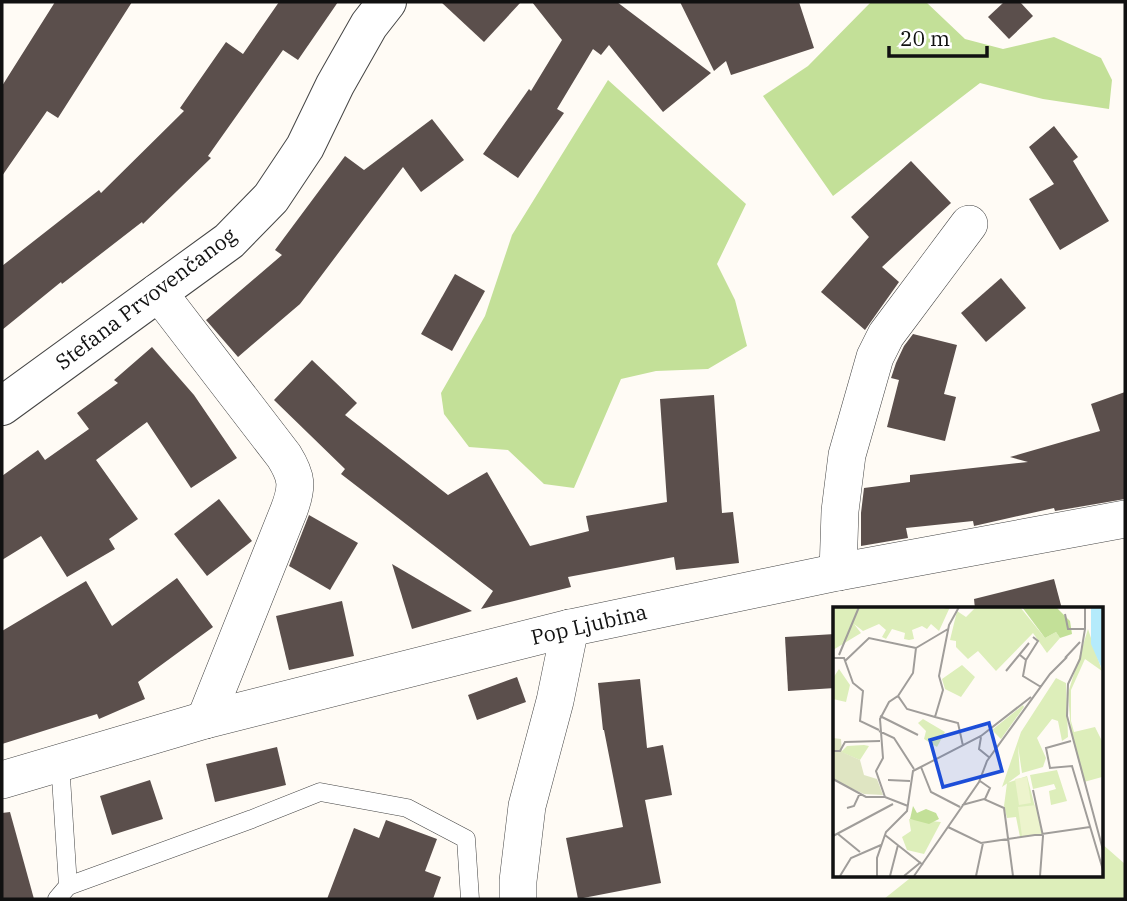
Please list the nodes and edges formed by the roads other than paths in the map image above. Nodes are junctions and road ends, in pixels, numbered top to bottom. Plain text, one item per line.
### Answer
1 (387, 2) edge
2 (969, 224) dead end
3 (158, 292) junction
4 (2, 406) edge
5 (1125, 519) edge
6 (838, 572) junction
7 (570, 628) junction
8 (205, 720) junction
9 (60, 762) junction
10 (2, 780) edge
11 (62, 893) edge
12 (470, 899) edge
13 (518, 899) edge

1 - 3 street, Stefana Prvovenčanog
2 - 6 street
3 - 4 street, Stefana Prvovenčanog
3 - 8 street
5 - 6 street, Pop Ljubina
6 - 7 street, Pop Ljubina
7 - 8 street, Pop Ljubina
7 - 13 street
8 - 9 street, Pop Ljubina
9 - 10 street, Pop Ljubina
9 - 11 lane
11 - 12 lane

